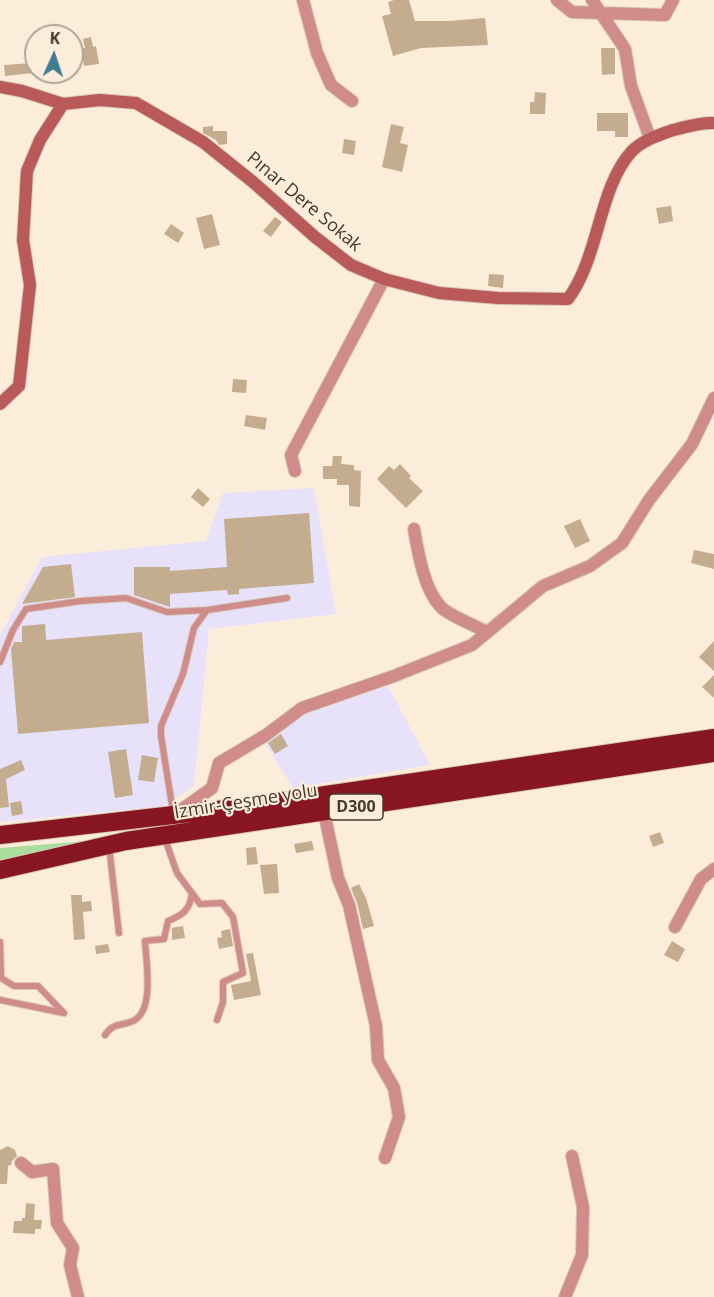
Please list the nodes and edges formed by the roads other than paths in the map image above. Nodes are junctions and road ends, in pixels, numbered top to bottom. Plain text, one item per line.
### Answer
1 (303, 0) edge
2 (557, 0) edge
3 (592, 0) edge
4 (673, 0) edge
5 (598, 12) junction
6 (0, 87) edge
7 (352, 101) dead end
8 (63, 104) junction
9 (714, 123) edge
10 (650, 138) junction
11 (384, 279) junction
12 (714, 398) edge
13 (0, 404) edge
14 (295, 471) dead end
15 (414, 529) dead end
16 (287, 598) dead end
17 (207, 610) junction
18 (487, 632) junction
19 (0, 662) edge
20 (714, 738) edge
21 (714, 753) edge
22 (324, 812) junction
23 (174, 815) junction
24 (0, 835) edge
25 (164, 836) junction
26 (108, 845) junction
27 (714, 869) edge
28 (0, 870) edge
29 (192, 893) junction
30 (675, 927) dead end
31 (119, 933) dead end
32 (0, 942) edge
33 (0, 1000) edge
34 (217, 1020) dead end
35 (105, 1035) dead end
36 (573, 1156) dead end
37 (385, 1158) dead end
38 (21, 1163) dead end
39 (78, 1297) edge
40 (565, 1297) edge

1 - 7 street
2 - 5 street
3 - 5 street
4 - 5 street
5 - 10 street
6 - 8 street, Pınar Dere Sokak
8 - 11 street, Pınar Dere Sokak
8 - 13 street
9 - 10 street, Pınar Dere Sokak
10 - 11 street, Pınar Dere Sokak
11 - 14 street
12 - 18 street
15 - 18 street
16 - 17 lane
17 - 19 lane
17 - 23 lane
18 - 23 street
20 - 23 highway, İzmir-Çeşme yolu / D300
21 - 22 highway, İzmir-Çeşme yolu / D300
22 - 25 highway, İzmir-Çeşme yolu / D300
22 - 37 street
23 - 24 highway, İzmir-Çeşme yolu / D300
25 - 26 highway, İzmir-Çeşme yolu / D300
25 - 29 lane
26 - 28 highway, İzmir-Çeşme yolu / D300
26 - 31 lane
27 - 30 street
29 - 34 lane
29 - 35 lane
32 - 33 lane
36 - 40 street
38 - 39 street

